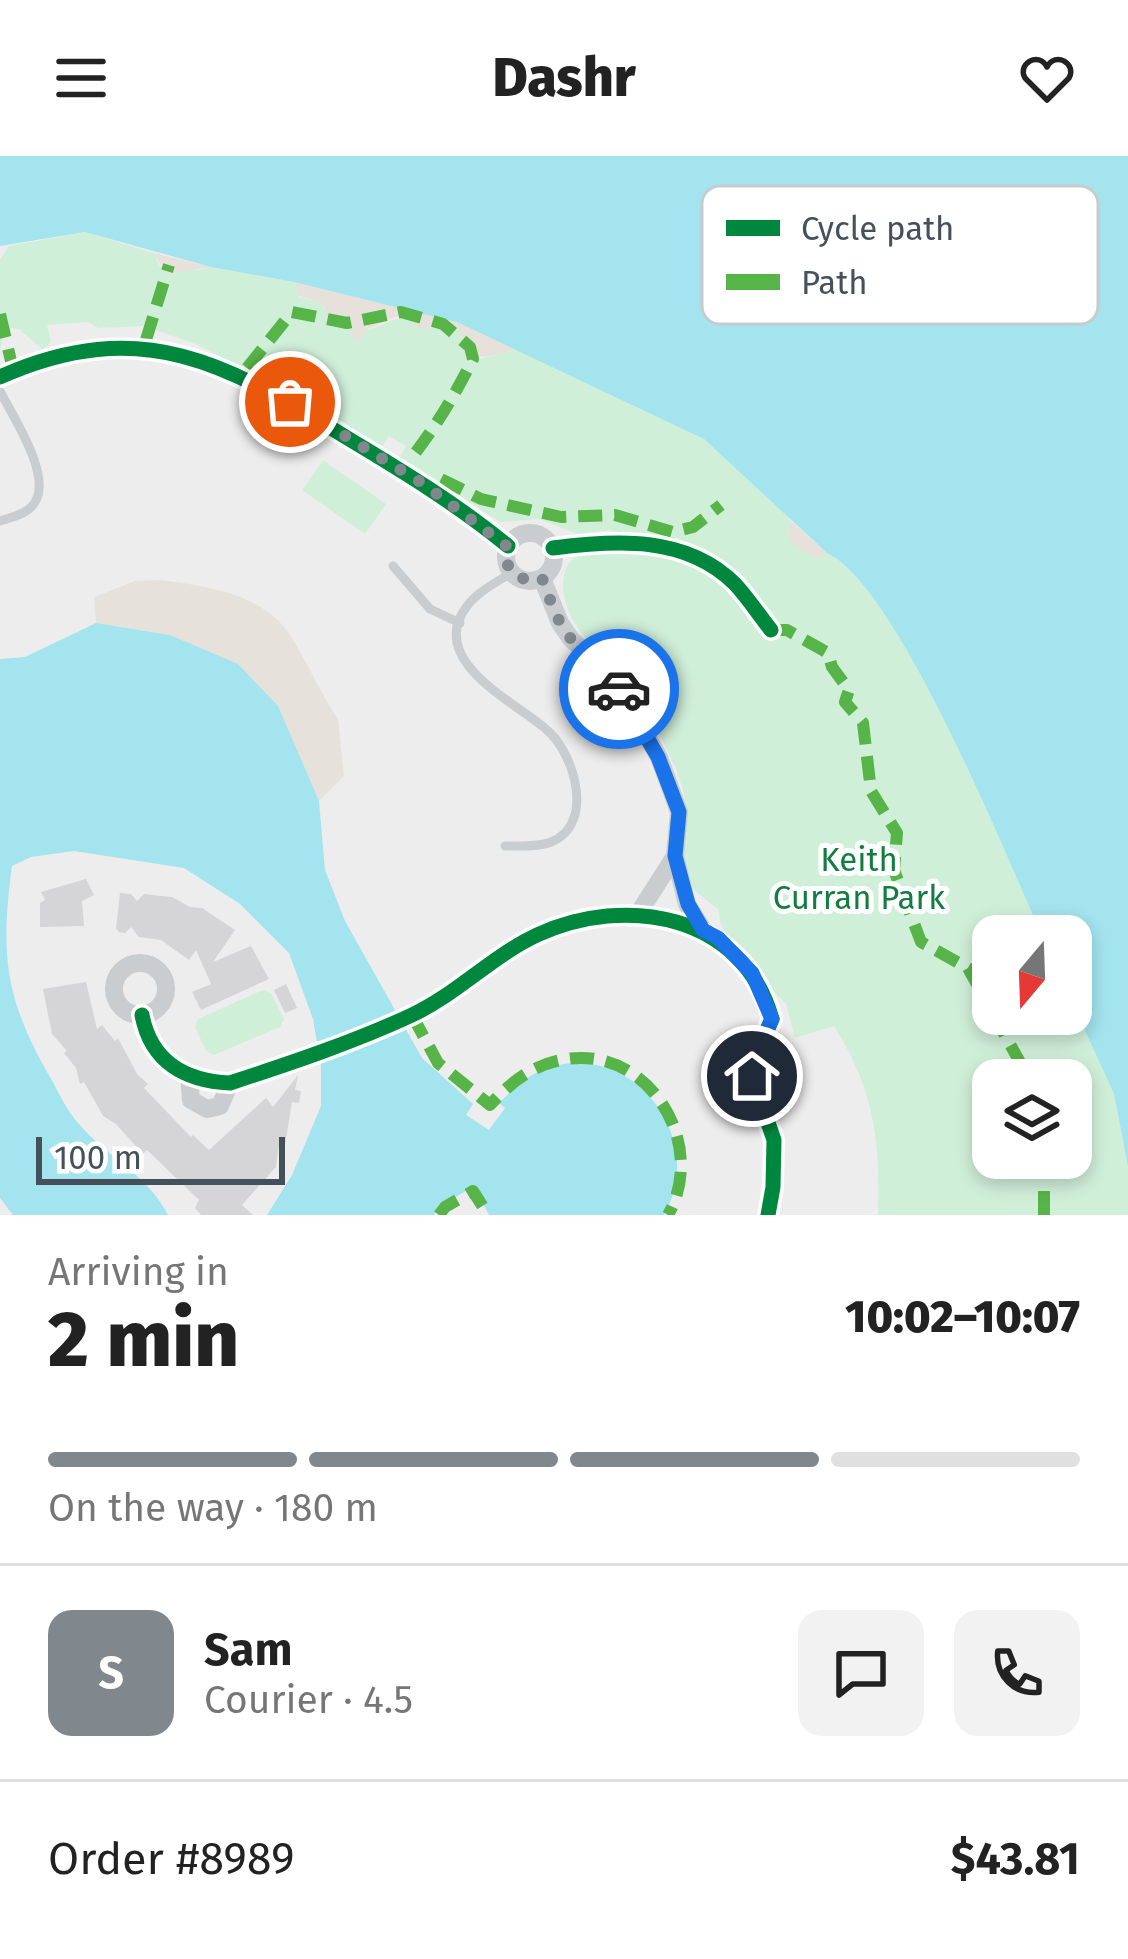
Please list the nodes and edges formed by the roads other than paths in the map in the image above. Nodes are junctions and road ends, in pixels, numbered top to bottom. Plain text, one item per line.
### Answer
1 (0, 377) edge
2 (0, 391) edge
3 (0, 521) edge
4 (508, 547) junction
5 (553, 548) junction
6 (393, 566) dead end
7 (511, 573) junction
8 (542, 578) junction
9 (460, 623) junction
10 (771, 630) dead end
11 (505, 846) dead end
12 (675, 856) junction
13 (638, 914) junction
14 (703, 930) junction
15 (142, 1015) dead end
16 (768, 1215) edge

1 - 4 street
2 - 3 lane
4 - 5 street
4 - 7 street
5 - 8 street
5 - 10 street
6 - 9 lane
7 - 8 street
7 - 9 lane
8 - 12 street
9 - 11 lane
12 - 13 street
12 - 14 street
13 - 14 street
13 - 15 street
14 - 16 street

